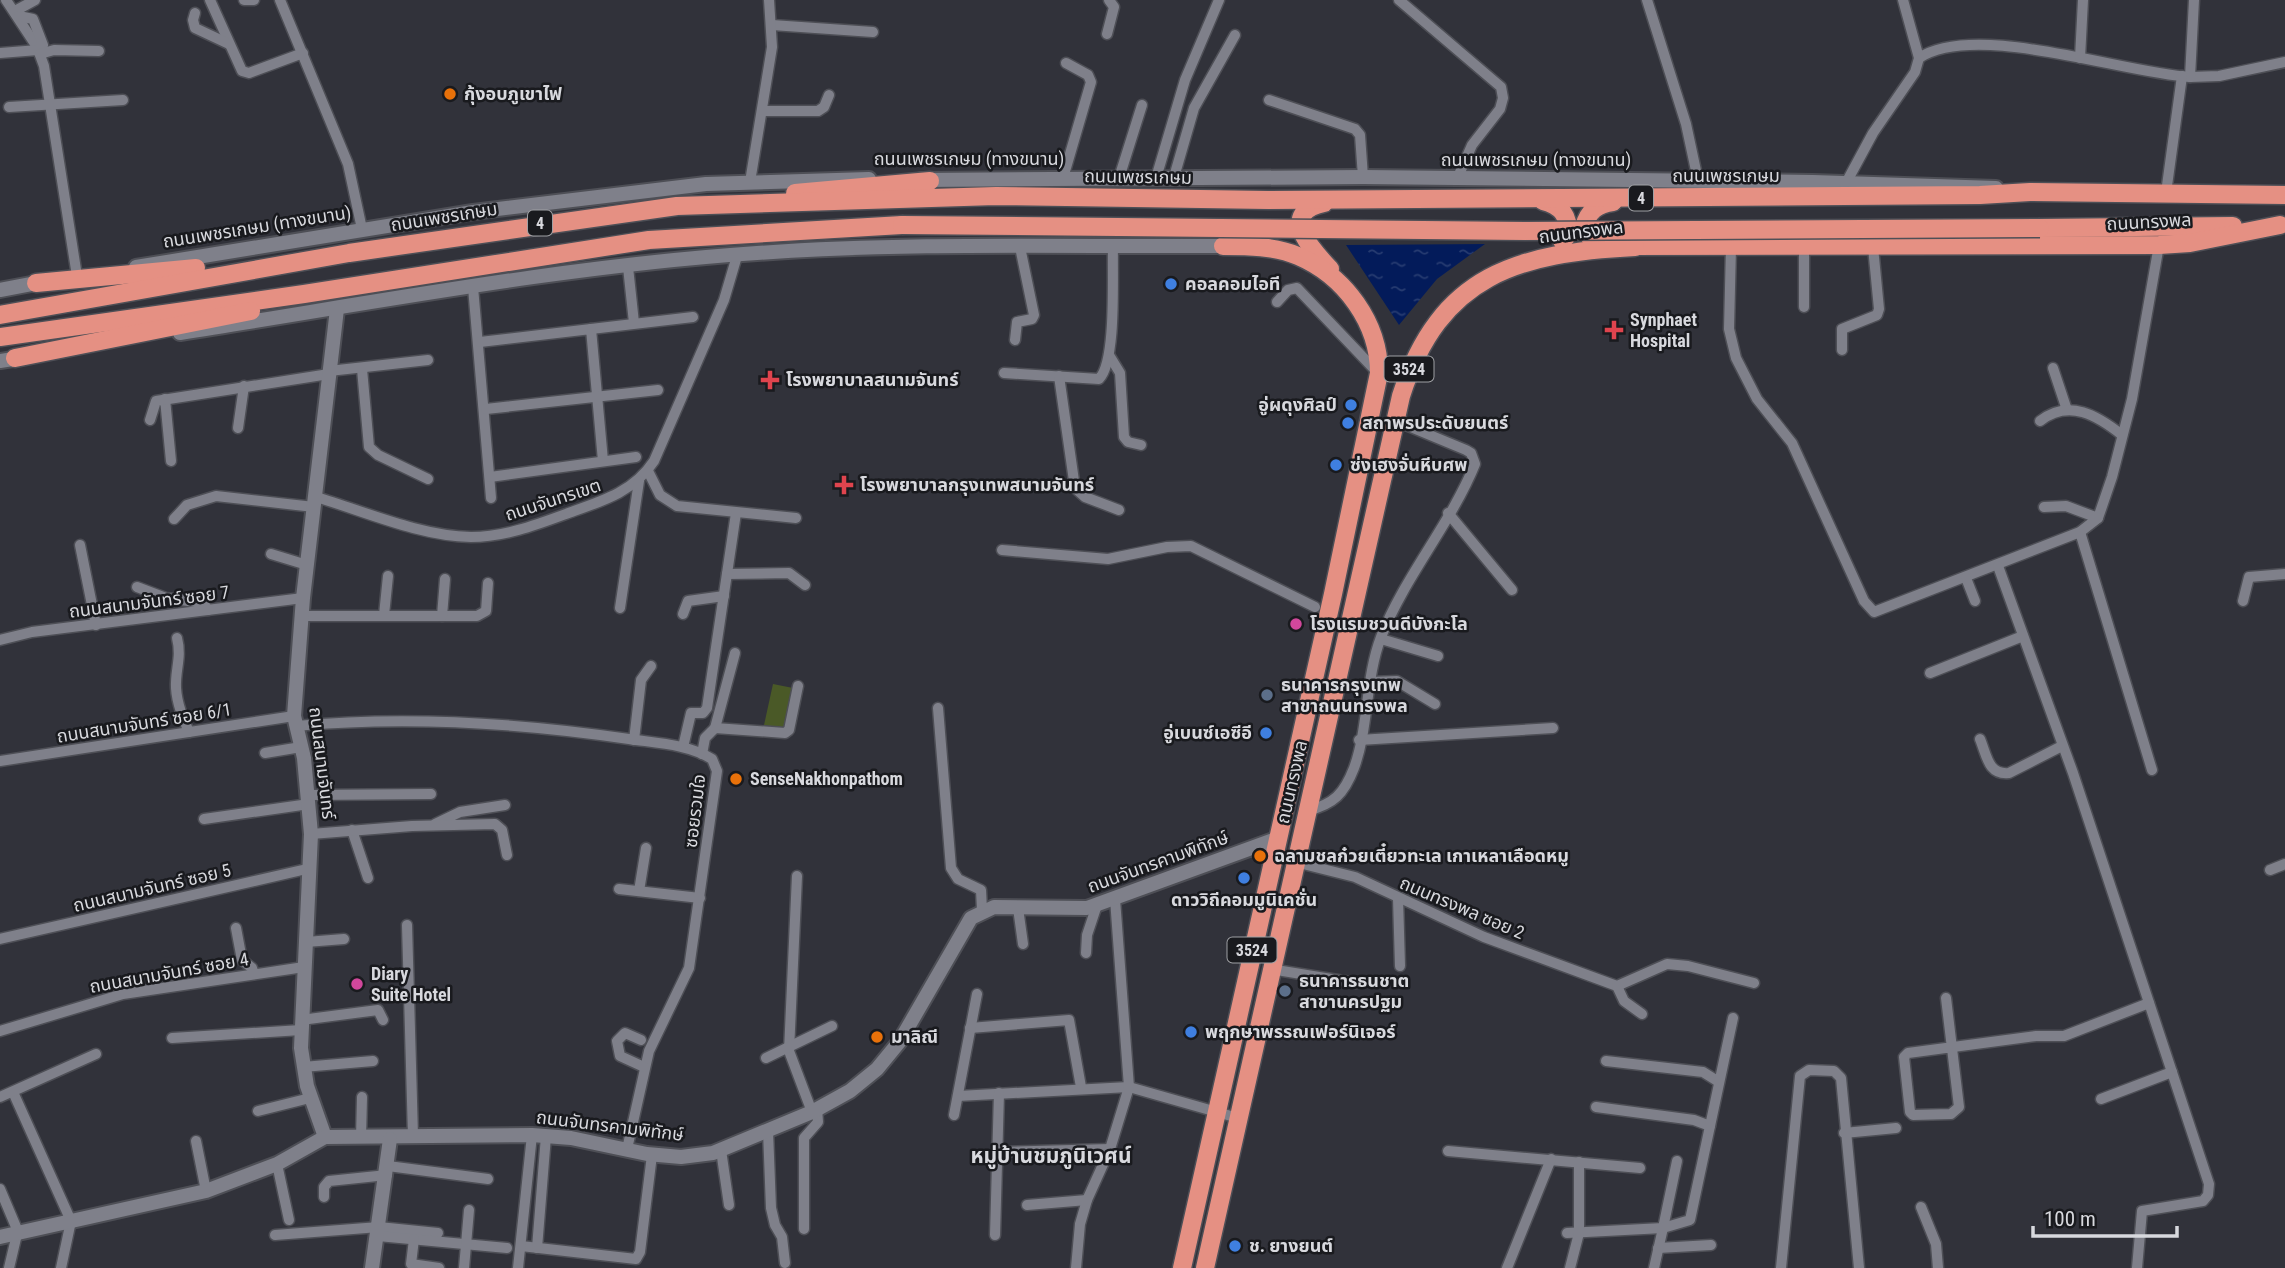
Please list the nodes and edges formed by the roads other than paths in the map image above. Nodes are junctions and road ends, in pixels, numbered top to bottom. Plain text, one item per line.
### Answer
1 (6, 0) edge
2 (36, 0) edge
3 (210, 0) edge
4 (244, 0) edge
5 (254, 0) edge
6 (280, 0) edge
7 (769, 0) edge
8 (1109, 0) edge
9 (1399, 0) edge
10 (1647, 0) edge
11 (1903, 0) edge
12 (2084, 0) edge
13 (2194, 0) edge
14 (1215, 3) edge
15 (17, 13) junction
16 (195, 13) dead end
17 (772, 25) junction
18 (873, 32) dead end
19 (1107, 34) dead end
20 (1235, 36) dead end
21 (229, 44) junction
22 (99, 51) dead end
23 (39, 52) junction
24 (0, 53) edge
25 (303, 53) junction
26 (1919, 58) junction
27 (2080, 58) junction
28 (2285, 62) edge
29 (1066, 63) dead end
30 (2186, 76) junction
31 (830, 95) dead end
32 (123, 100) dead end
33 (1269, 100) dead end
34 (1142, 105) dead end
35 (51, 106) junction
36 (9, 107) dead end
37 (764, 111) junction
38 (1174, 177) junction
39 (1363, 177) junction
40 (1063, 178) junction
41 (1119, 178) junction
42 (1156, 178) junction
43 (1457, 179) junction
44 (1698, 180) junction
45 (930, 181) junction
46 (750, 182) junction
47 (1846, 183) junction
48 (2031, 192) junction
49 (2166, 193) junction
50 (2285, 195) edge
51 (1644, 197) junction
52 (1227, 199) junction
53 (1359, 200) junction
54 (1526, 200) junction
55 (677, 206) junction
56 (2283, 225) edge
57 (362, 229) junction
58 (2160, 245) junction
59 (1223, 246) junction
60 (1020, 247) junction
61 (1113, 247) junction
62 (1637, 247) junction
63 (1731, 247) junction
64 (1804, 247) junction
65 (1873, 247) junction
66 (737, 256) junction
67 (321, 257) junction
68 (1519, 263) junction
69 (628, 267) junction
70 (77, 276) junction
71 (36, 283) junction
72 (356, 286) junction
73 (473, 287) junction
74 (0, 290) edge
75 (1277, 302) dead end
76 (1356, 303) junction
77 (1804, 307) dead end
78 (337, 309) junction
79 (0, 315) edge
80 (693, 317) dead end
81 (634, 323) junction
82 (591, 329) junction
83 (0, 337) edge
84 (1016, 340) dead end
85 (480, 342) junction
86 (1842, 350) dead end
87 (1109, 355) junction
88 (8, 360) edge
89 (428, 360) dead end
90 (2053, 368) dead end
91 (362, 369) junction
92 (329, 372) junction
93 (1004, 373) dead end
94 (1378, 373) junction
95 (1059, 376) junction
96 (244, 386) junction
97 (658, 390) dead end
98 (598, 398) junction
99 (165, 399) junction
100 (486, 409) junction
101 (2067, 410) junction
102 (150, 420) dead end
103 (1396, 421) junction
104 (2040, 421) dead end
105 (238, 428) dead end
106 (2122, 435) junction
107 (1141, 445) dead end
108 (636, 457) dead end
109 (171, 461) dead end
110 (603, 461) junction
111 (648, 471) junction
112 (490, 477) junction
113 (428, 479) dead end
114 (639, 481) junction
115 (491, 498) dead end
116 (315, 502) junction
117 (2044, 507) dead end
118 (1119, 510) dead end
119 (736, 513) junction
120 (1448, 513) junction
121 (796, 518) dead end
122 (174, 519) dead end
123 (2098, 519) junction
124 (2080, 532) junction
125 (80, 545) dead end
126 (1002, 550) dead end
127 (271, 554) dead end
128 (307, 565) junction
129 (1998, 566) junction
130 (727, 574) junction
131 (2285, 574) edge
132 (388, 576) dead end
133 (1966, 578) junction
134 (445, 579) dead end
135 (488, 583) dead end
136 (805, 585) dead end
137 (137, 587) dead end
138 (1512, 590) dead end
139 (724, 596) junction
140 (303, 598) junction
141 (1975, 601) dead end
142 (2243, 601) dead end
143 (1315, 607) dead end
144 (620, 608) dead end
145 (208, 610) junction
146 (683, 614) dead end
147 (384, 615) junction
148 (303, 616) junction
149 (442, 616) junction
150 (96, 625) junction
151 (1325, 632) junction
152 (1347, 636) junction
153 (2023, 636) junction
154 (177, 638) dead end
155 (1381, 639) junction
156 (0, 640) edge
157 (735, 653) dead end
158 (1438, 656) dead end
159 (651, 666) dead end
160 (1930, 673) dead end
161 (1371, 682) junction
162 (798, 686) dead end
163 (1435, 704) dead end
164 (937, 708) dead end
165 (295, 721) junction
166 (715, 728) junction
167 (1553, 728) dead end
168 (189, 732) junction
169 (1980, 739) dead end
170 (635, 740) junction
171 (1359, 740) junction
172 (2062, 746) junction
173 (301, 747) junction
174 (683, 747) junction
175 (265, 753) dead end
176 (702, 754) junction
177 (0, 761) edge
178 (2152, 769) dead end
179 (431, 794) dead end
180 (309, 800) junction
181 (505, 804) dead end
182 (1307, 811) junction
183 (204, 819) dead end
184 (431, 825) junction
185 (352, 830) junction
186 (311, 834) junction
187 (1279, 838) junction
188 (646, 848) dead end
189 (507, 855) dead end
190 (1295, 862) junction
191 (2285, 864) edge
192 (311, 868) junction
193 (2270, 870) dead end
194 (797, 876) dead end
195 (368, 878) dead end
196 (619, 888) dead end
197 (639, 891) junction
198 (700, 898) junction
199 (1398, 898) junction
200 (1115, 899) junction
201 (1097, 905) junction
202 (1018, 908) junction
203 (982, 910) junction
204 (407, 925) dead end
205 (236, 928) dead end
206 (0, 939) edge
207 (344, 939) dead end
208 (306, 942) junction
209 (1023, 944) dead end
210 (1086, 953) dead end
211 (1400, 966) dead end
212 (304, 967) junction
213 (1270, 969) junction
214 (254, 974) junction
215 (1356, 983) dead end
216 (1754, 983) dead end
217 (1617, 986) junction
218 (977, 994) dead end
219 (1946, 998) dead end
220 (2149, 1003) junction
221 (1642, 1014) dead end
222 (1733, 1018) dead end
223 (383, 1020) dead end
224 (301, 1025) junction
225 (832, 1026) dead end
226 (970, 1028) junction
227 (0, 1031) edge
228 (172, 1038) dead end
229 (641, 1040) dead end
230 (789, 1046) junction
231 (1952, 1047) junction
232 (96, 1054) dead end
233 (766, 1058) dead end
234 (373, 1061) dead end
235 (1606, 1061) dead end
236 (303, 1067) junction
237 (644, 1067) junction
238 (2172, 1072) junction
239 (1719, 1082) junction
240 (1081, 1087) junction
241 (1129, 1087) junction
242 (13, 1092) junction
243 (999, 1093) junction
244 (958, 1096) junction
245 (0, 1097) edge
246 (362, 1097) dead end
247 (310, 1098) junction
248 (2101, 1099) dead end
249 (1596, 1107) dead end
250 (815, 1110) junction
251 (258, 1111) dead end
252 (1216, 1112) junction
253 (954, 1115) dead end
254 (1238, 1118) junction
255 (1710, 1126) junction
256 (1896, 1129) dead end
257 (768, 1131) junction
258 (1844, 1133) junction
259 (539, 1135) junction
260 (413, 1136) junction
261 (325, 1137) junction
262 (361, 1139) junction
263 (390, 1139) junction
264 (196, 1141) dead end
265 (627, 1149) junction
266 (1110, 1149) junction
267 (721, 1150) junction
268 (1448, 1151) dead end
269 (998, 1152) junction
270 (652, 1154) junction
271 (1551, 1159) junction
272 (1579, 1161) junction
273 (1677, 1161) dead end
274 (277, 1164) junction
275 (1640, 1168) dead end
276 (387, 1170) junction
277 (488, 1179) dead end
278 (0, 1189) edge
279 (206, 1191) junction
280 (324, 1197) dead end
281 (1087, 1200) junction
282 (729, 1205) dead end
283 (1027, 1205) dead end
284 (1921, 1207) dead end
285 (470, 1210) dead end
286 (71, 1220) junction
287 (289, 1220) dead end
288 (1663, 1228) junction
289 (804, 1229) dead end
290 (379, 1231) junction
291 (438, 1233) dead end
292 (1567, 1233) dead end
293 (1579, 1233) junction
294 (18, 1234) junction
295 (275, 1235) dead end
296 (995, 1235) dead end
297 (0, 1237) edge
298 (414, 1239) junction
299 (466, 1244) junction
300 (1711, 1245) dead end
301 (521, 1246) junction
302 (507, 1248) dead end
303 (537, 1248) junction
304 (1658, 1248) junction
305 (785, 1263) dead end
306 (9, 1268) edge
307 (61, 1268) edge
308 (372, 1268) edge
309 (439, 1268) edge
310 (464, 1268) edge
311 (518, 1268) edge
312 (1076, 1268) edge
313 (1182, 1268) edge
314 (1205, 1268) edge
315 (1507, 1268) edge
316 (1570, 1268) edge
317 (1654, 1268) edge
318 (1780, 1268) edge
319 (1859, 1268) edge
320 (1938, 1268) edge
321 (2137, 1268) edge

1 - 15 street
2 - 15 street
3 - 21 street
4 - 5 street
6 - 25 street
7 - 17 street
8 - 19 street
9 - 43 street
10 - 44 street
11 - 26 street
12 - 27 street
13 - 30 street
14 - 42 street
15 - 23 street
16 - 21 street
17 - 18 street
17 - 37 street
20 - 38 street
21 - 25 street
22 - 23 street
23 - 24 street
23 - 35 street
25 - 57 street
26 - 27 street
26 - 47 street
27 - 30 street
28 - 30 street
29 - 40 street
30 - 49 street
31 - 37 street
32 - 35 street
33 - 39 street
34 - 41 street
35 - 36 street
35 - 70 street
37 - 46 street
38 - 39 main road, ถนนเพชรเกษม (ทางขนาน) / 4
38 - 42 main road, ถนนเพชรเกษม (ทางขนาน) / 4
39 - 43 main road, ถนนเพชรเกษม (ทางขนาน) / 4
40 - 41 main road, ถนนเพชรเกษม (ทางขนาน) / 4
40 - 45 main road, ถนนเพชรเกษม (ทางขนาน) / 4
41 - 42 main road, ถนนเพชรเกษม (ทางขนาน) / 4
43 - 44 main road, ถนนเพชรเกษม (ทางขนาน) / 4
44 - 47 main road, ถนนเพชรเกษม (ทางขนาน) / 4
45 - 46 main road, ถนนเพชรเกษม (ทางขนาน) / 4
45 - 55 highway
46 - 57 main road, ถนนเพชรเกษม (ทางขนาน) / 4
47 - 48 main road, ถนนเพชรเกษม (ทางขนาน) / 4
48 - 49 highway, ถนนเพชรเกษม / 4
48 - 51 highway, ถนนเพชรเกษม / 4
49 - 50 highway, ถนนเพชรเกษม / 4
51 - 54 highway, ถนนเพชรเกษม / 4
51 - 62 highway
52 - 53 highway, ถนนเพชรเกษม / 4
52 - 55 highway, ถนนเพชรเกษม / 4
52 - 59 highway
53 - 54 highway, ถนนเพชรเกษม / 4
53 - 76 highway
54 - 68 highway
55 - 67 highway, ถนนเพชรเกษม / 4
56 - 58 highway, ถนนทรงพล
56 - 72 highway, 4, bridge
57 - 70 main road, ถนนเพชรเกษม (ทางขนาน) / 4
58 - 65 highway, ถนนทรงพล
58 - 106 street
59 - 61 main road
59 - 76 highway, ถนนทรงพล / 3524
60 - 61 main road
60 - 66 main road
60 - 84 street
61 - 87 street
62 - 63 highway, ถนนทรงพล
62 - 68 highway, ถนนทรงพล / 3524
63 - 64 highway, ถนนทรงพล
63 - 133 street
64 - 65 highway, ถนนทรงพล
64 - 77 street
65 - 86 street
66 - 69 main road
66 - 111 street, ถนนจันทรเขต
67 - 71 highway
67 - 79 highway, ถนนเพชรเกษม / 4
68 - 103 highway, ถนนทรงพล / 3524
69 - 73 main road
69 - 81 street
70 - 71 main road, ถนนเพชรเกษม (ทางขนาน) / 4
71 - 74 main road, ถนนเพชรเกษม (ทางขนาน) / 4
72 - 83 highway, 4
72 - 88 highway
73 - 78 main road
73 - 85 street
75 - 94 street
76 - 94 highway, ถนนทรงพล / 3524
78 - 88 main road
78 - 92 main road, ถนนสนามจันทร์
80 - 81 street
81 - 82 street
82 - 85 street
82 - 98 street
85 - 100 street
87 - 95 street
87 - 107 street
89 - 91 street
90 - 101 street
91 - 92 street
91 - 113 street
92 - 96 street
92 - 116 main road, ถนนสนามจันทร์
93 - 95 street
94 - 151 highway, ถนนทรงพล / 3524
95 - 118 street
96 - 99 street
96 - 105 street
97 - 98 street
98 - 100 street
98 - 110 street
99 - 102 street
99 - 109 street
100 - 112 street
101 - 104 street
101 - 106 street
103 - 120 street
103 - 152 highway, ถนนทรงพล / 3524
106 - 123 street
108 - 110 street
110 - 112 street
111 - 114 street, ถนนจันทรเขต
111 - 119 street
112 - 115 street
114 - 116 street, ถนนจันทรเขต
114 - 144 street
116 - 122 street, ถนนจันทรเขต
116 - 128 main road, ถนนสนามจันทร์
117 - 123 street
119 - 121 street
119 - 130 street
120 - 138 street
120 - 155 street
123 - 124 street
124 - 129 street
124 - 178 street
125 - 150 street
126 - 143 street
127 - 128 street
128 - 140 main road, ถนนสนามจันทร์
129 - 133 street
129 - 153 street
130 - 136 street
130 - 139 street
131 - 142 street
132 - 147 street
133 - 141 street
134 - 149 street
135 - 149 street
137 - 145 street
139 - 146 street
139 - 174 street
140 - 145 street, ถนนสนามจันทร์ ซอย 7
140 - 148 main road, ถนนสนามจันทร์
145 - 150 street, ถนนสนามจันทร์ ซอย 7
147 - 148 street
147 - 149 street
148 - 165 main road, ถนนสนามจันทร์
150 - 156 street, ถนนสนามจันทร์ ซอย 7
151 - 152 highway
151 - 187 highway, ถนนทรงพล / 3524
152 - 182 highway, ถนนทรงพล / 3524
153 - 160 street
153 - 172 street
154 - 168 street
155 - 158 street
155 - 161 street
157 - 166 street
159 - 170 street
161 - 163 street
161 - 171 street
162 - 166 street
164 - 203 street
165 - 168 street, ถนนสนามจันทร์ ซอย 6/1
165 - 170 street, ซอยรวมใจ
165 - 173 main road, ถนนสนามจันทร์
166 - 176 street
167 - 171 street
168 - 177 street, ถนนสนามจันทร์ ซอย 6/1
169 - 172 street
170 - 174 street, ซอยรวมใจ
171 - 182 street
172 - 220 street
173 - 175 street
173 - 180 main road, ถนนสนามจันทร์
174 - 176 street, ซอยรวมใจ
176 - 198 street, ซอยรวมใจ
179 - 180 street
180 - 183 street
180 - 186 main road, ถนนสนามจันทร์
181 - 184 street
182 - 190 highway, ถนนทรงพล / 3524
184 - 185 street
184 - 189 street
185 - 186 street
185 - 195 street
186 - 192 main road, ถนนสนามจันทร์
187 - 200 main road, ถนนจันทรคามพิทักษ์
187 - 252 highway, ถนนทรงพล / 3524
188 - 197 street
190 - 199 street, ถนนทรงพล ซอย 2
190 - 213 highway, ถนนทรงพล / 3524
191 - 193 street
192 - 206 street, ถนนสนามจันทร์ ซอย 5
192 - 208 main road, ถนนสนามจันทร์
194 - 230 street
196 - 197 street
197 - 198 street
198 - 237 street, ซอยรวมใจ
199 - 211 street
199 - 217 street, ถนนทรงพล ซอย 2
200 - 201 main road, ถนนจันทรคามพิทักษ์
200 - 241 street
201 - 202 main road, ถนนจันทรคามพิทักษ์
201 - 210 street
202 - 203 main road, ถนนจันทรคามพิทักษ์
202 - 209 street
203 - 250 main road, ถนนจันทรคามพิทักษ์
204 - 260 street
205 - 214 street
207 - 208 street
208 - 212 main road, ถนนสนามจันทร์
212 - 214 street, ถนนสนามจันทร์ ซอย 4
212 - 224 main road, ถนนสนามจันทร์
213 - 215 street
213 - 254 highway, ถนนทรงพล / 3524
214 - 227 street, ถนนสนามจันทร์ ซอย 4
216 - 217 street
217 - 221 street
218 - 226 street
219 - 231 street
220 - 231 street
220 - 238 street
222 - 239 street
223 - 224 street
224 - 228 street
224 - 236 main road, ถนนสนามจันทร์
225 - 230 street
226 - 240 street
226 - 244 street
229 - 237 street
230 - 233 street
230 - 250 street
231 - 231 street
232 - 242 street
234 - 236 street
235 - 239 street
236 - 247 main road, ถนนสนามจันทร์
237 - 265 street, ซอยรวมใจ
238 - 248 street
238 - 321 street
239 - 255 street
240 - 241 street
240 - 243 street
241 - 252 street
241 - 266 street
242 - 245 street
242 - 286 street
243 - 244 street
243 - 269 street
244 - 253 street
246 - 262 street
247 - 251 street
247 - 261 main road, ถนนสนามจันทร์
249 - 255 street
250 - 257 main road, ถนนจันทรคามพิทักษ์
250 - 289 street
252 - 254 street
252 - 313 highway, ถนนทรงพล / 3524
254 - 314 highway, ถนนทรงพล / 3524
255 - 288 street
256 - 258 street
257 - 267 main road, ถนนจันทรคามพิทักษ์
257 - 305 street
258 - 318 street
258 - 319 street
259 - 260 main road, ถนนจันทรคามพิทักษ์
259 - 265 main road, ถนนจันทรคามพิทักษ์
259 - 301 street
259 - 303 street
260 - 263 main road, ถนนจันทรคามพิทักษ์
261 - 262 main road, ถนนจันทรคามพิทักษ์
261 - 274 main road
262 - 263 main road, ถนนจันทรคามพิทักษ์
263 - 276 main road
264 - 279 street
265 - 270 main road, ถนนจันทรคามพิทักษ์
266 - 269 street
266 - 281 street
267 - 270 main road, ถนนจันทรคามพิทักษ์
267 - 282 street
268 - 271 street
269 - 296 street
270 - 303 street
271 - 272 street
271 - 315 street
272 - 275 street
272 - 293 street
273 - 288 street
274 - 279 main road
274 - 287 street
276 - 277 street
276 - 280 street
276 - 290 main road
278 - 294 street
279 - 286 main road
281 - 283 street
281 - 312 street
284 - 320 street
285 - 299 street
286 - 294 main road
286 - 307 street
288 - 293 street
288 - 304 street
290 - 291 street
290 - 295 street
290 - 298 street
290 - 308 main road
292 - 293 street
293 - 316 street
294 - 297 main road
294 - 306 street
298 - 299 street
298 - 309 street
299 - 302 street
299 - 310 street
300 - 304 street
301 - 303 street
301 - 311 street
304 - 317 street

